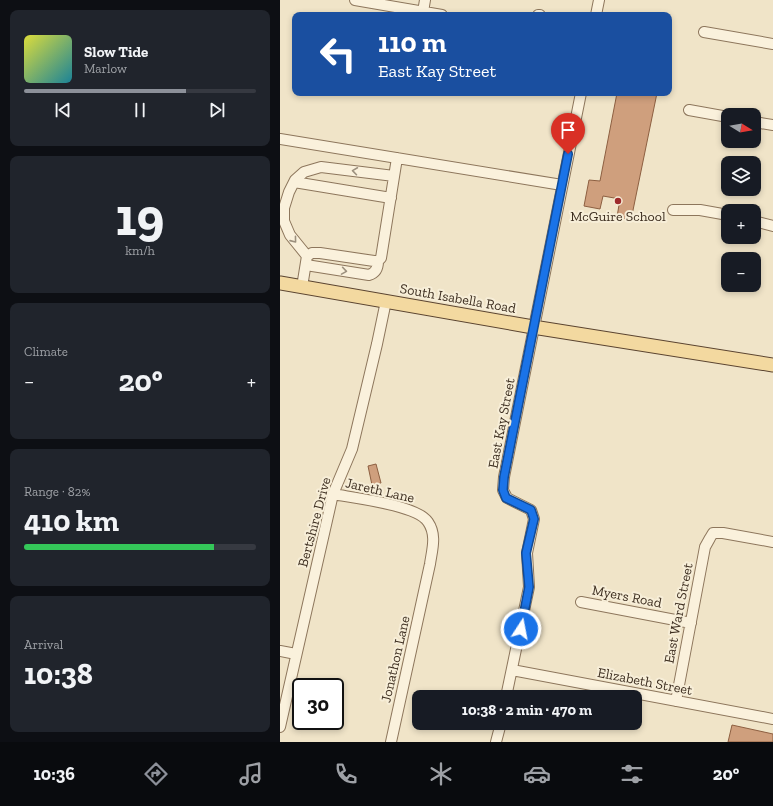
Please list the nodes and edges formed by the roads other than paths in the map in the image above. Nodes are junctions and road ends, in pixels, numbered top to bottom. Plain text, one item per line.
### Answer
1 (355, 0) edge
2 (425, 0) edge
3 (599, 0) edge
4 (423, 12) joint
5 (597, 12) edge
6 (704, 32) dead end
7 (773, 44) edge
8 (579, 96) edge
9 (689, 110) dead end
10 (721, 116) edge
11 (761, 123) edge
12 (773, 125) edge
13 (280, 139) edge
14 (397, 158) junction
15 (394, 176) junction
16 (294, 182) junction
17 (562, 185) junction
18 (391, 198) junction
19 (673, 210) dead end
20 (721, 214) edge
21 (761, 223) edge
22 (773, 226) edge
23 (307, 261) junction
24 (378, 261) junction
25 (280, 283) edge
26 (302, 287) junction
27 (386, 301) junction
28 (533, 327) junction
29 (773, 365) edge
30 (333, 494) junction
31 (773, 542) edge
32 (426, 582) joint
33 (581, 602) dead end
34 (690, 623) junction
35 (280, 651) edge
36 (296, 654) junction
37 (512, 670) junction
38 (508, 690) edge
39 (676, 701) junction
40 (773, 719) edge
41 (280, 728) edge
42 (499, 730) edge
43 (391, 742) edge
44 (496, 742) edge

1 - 4 street
2 - 4 street
3 - 5 street
6 - 7 street
8 - 17 street, East Kay Street
9 - 10 street
11 - 12 street
13 - 14 street
14 - 15 street
14 - 17 street
15 -> 16 street
15 - 18 street
16 - 18 street
16 -> 23 street
17 - 28 street, East Kay Street
18 - 24 street
19 - 20 street
21 - 22 street
23 - 24 street
23 -> 24 street
23 - 26 street
25 - 26 main road, South Isabella Road
26 - 27 main road, South Isabella Road
27 - 28 main road, South Isabella Road
27 - 30 street, Bertshire Drive
28 - 29 main road, South Isabella Road
28 - 37 street, East Kay Street
30 - 32 street, Jareth Lane
30 - 36 street, Bertshire Drive
31 - 34 street, East Ward Street
32 - 43 street, Jonathon Lane
33 - 34 street, Myers Road
34 - 39 street, East Ward Street
35 - 36 street
36 - 41 street, Bertshire Drive
37 - 38 street, East Kay Street
37 - 39 street, Elizabeth Street
39 - 40 street, Elizabeth Street
42 - 44 street

